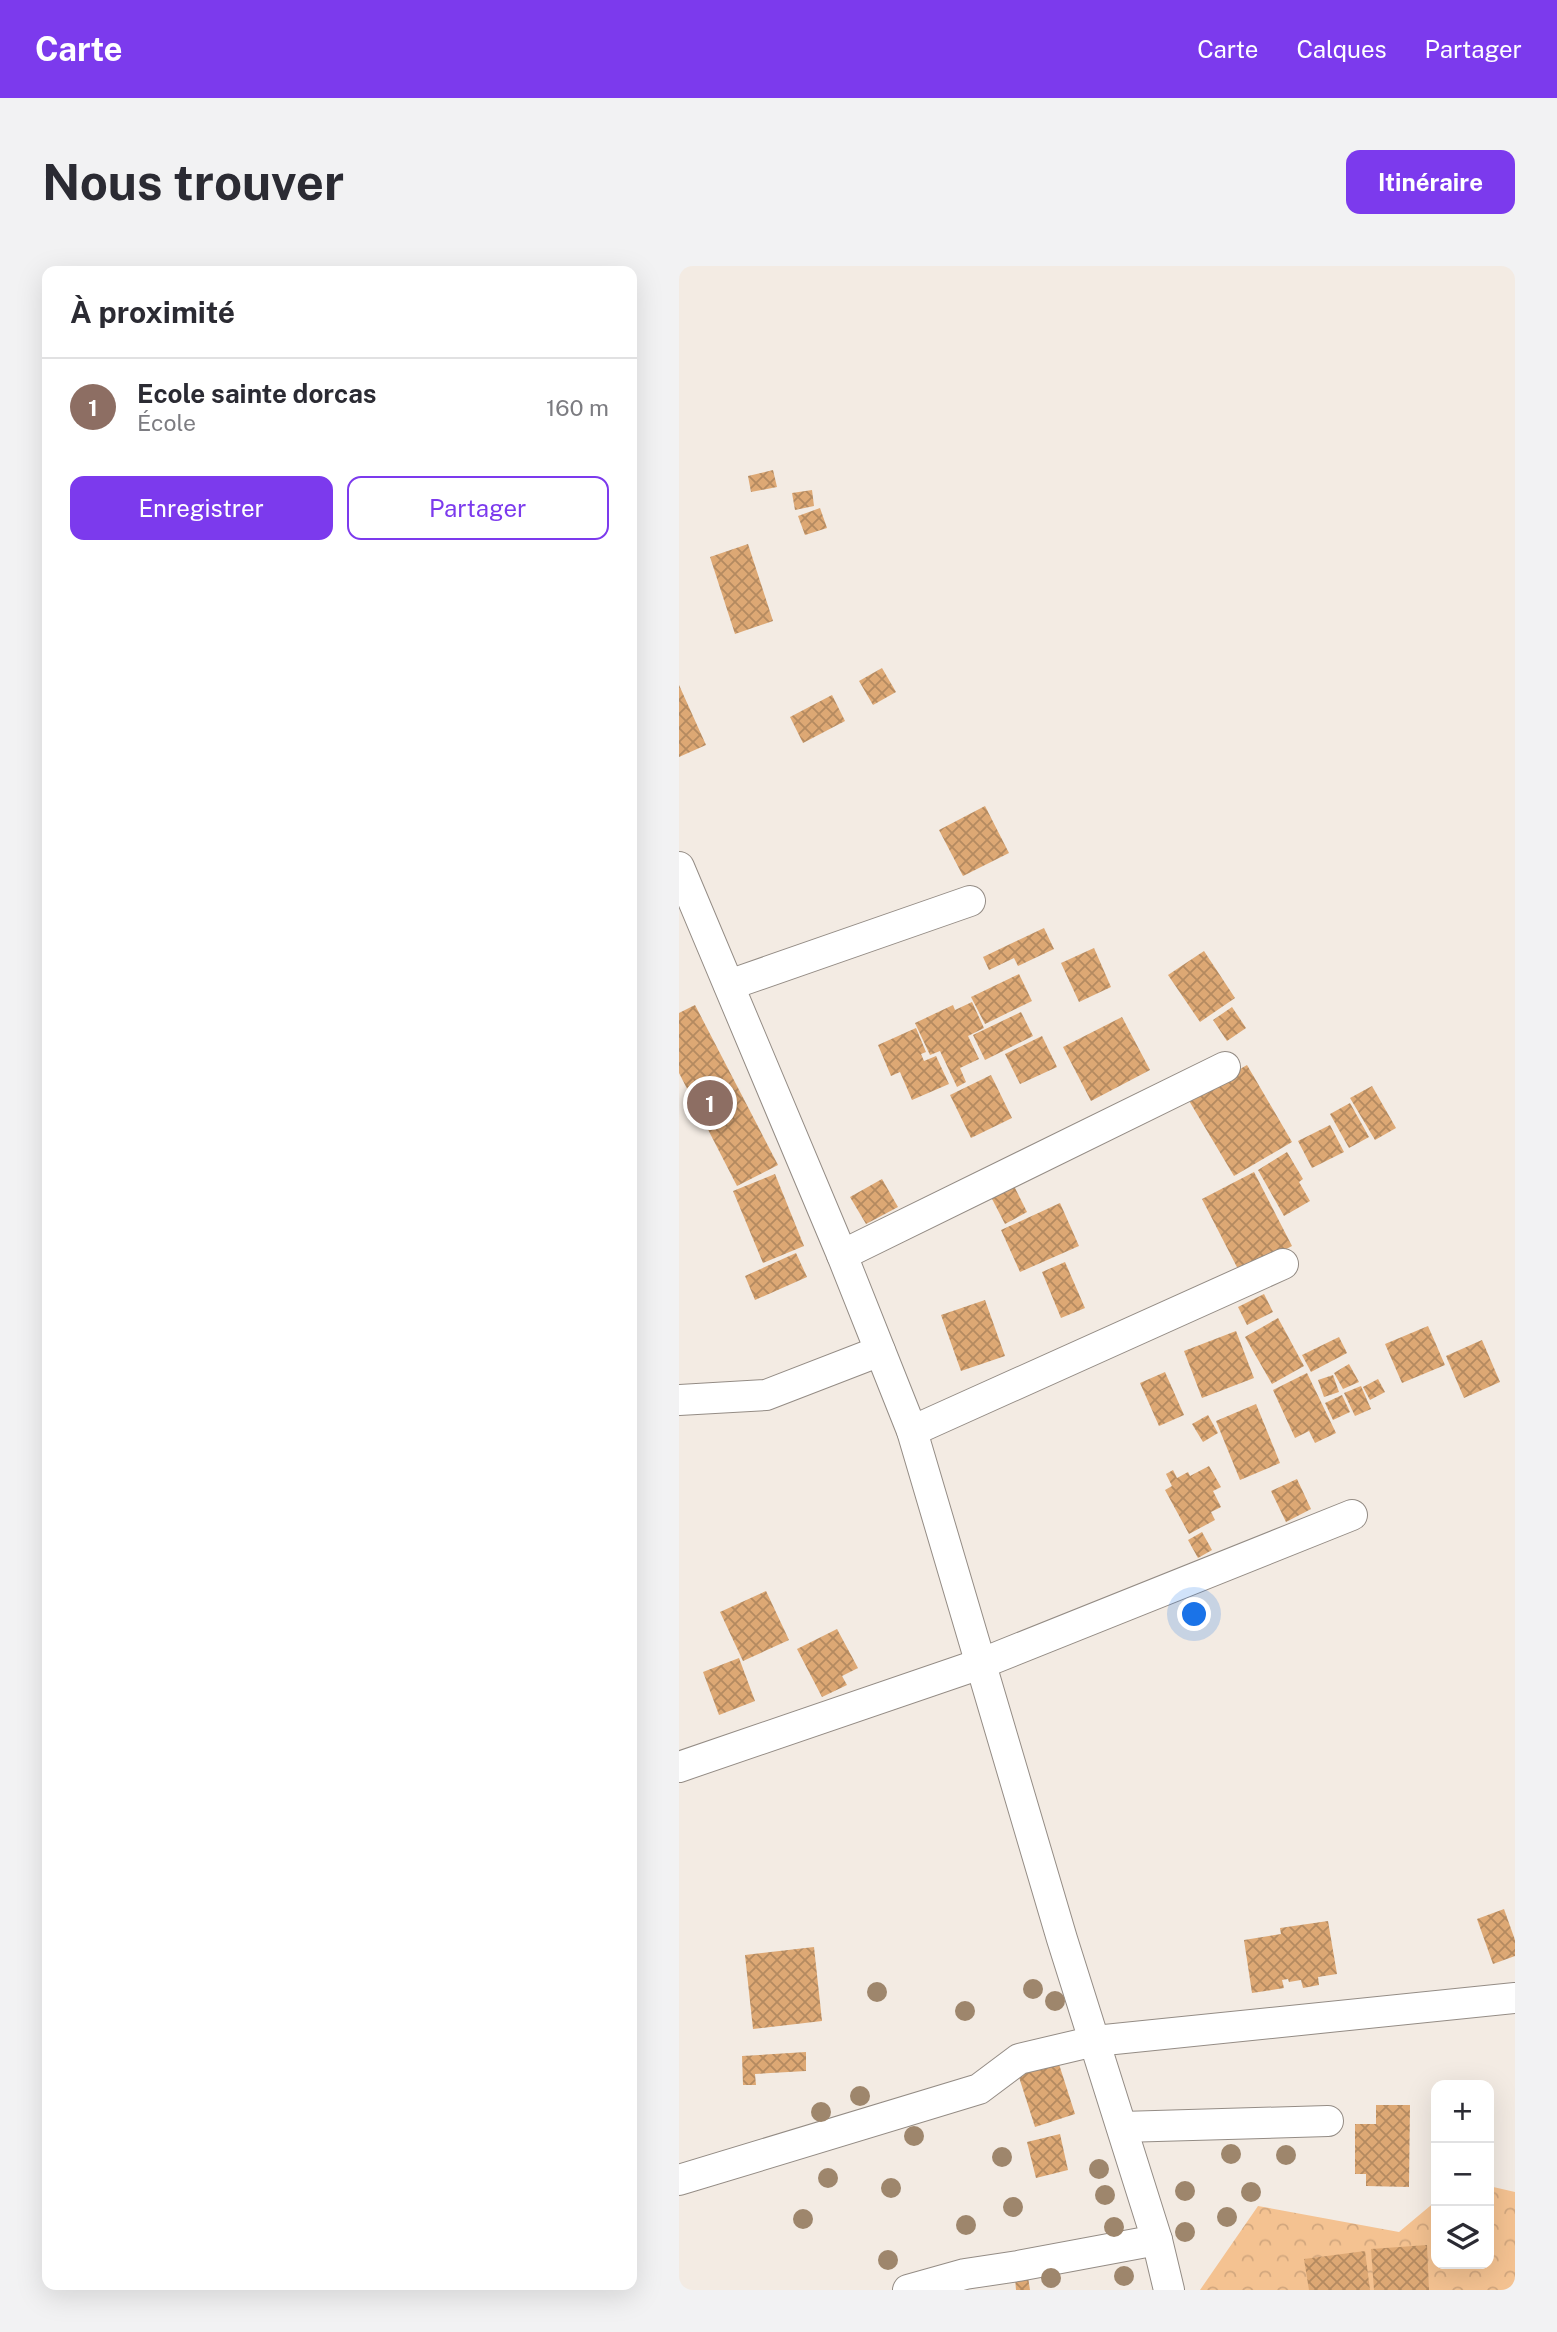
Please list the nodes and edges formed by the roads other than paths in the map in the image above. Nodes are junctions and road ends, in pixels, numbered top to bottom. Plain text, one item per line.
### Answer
1 (679, 867) edge
2 (970, 901) dead end
3 (729, 985) junction
4 (1224, 1067) dead end
5 (842, 1255) junction
6 (1283, 1264) dead end
7 (880, 1351) junction
8 (679, 1400) edge
9 (912, 1431) junction
10 (1352, 1515) dead end
11 (980, 1664) junction
12 (679, 1767) edge
13 (1515, 1998) edge
14 (1095, 2042) junction
15 (1328, 2121) dead end
16 (1122, 2127) junction
17 (679, 2180) edge
18 (1157, 2239) junction
19 (908, 2290) edge
20 (1170, 2290) edge

1 - 3 street
2 - 3 street
3 - 5 street
4 - 5 street
5 - 7 street
6 - 9 street
7 - 8 street
7 - 9 street
9 - 11 street
10 - 11 street
11 - 12 street
11 - 14 street
13 - 14 street
14 - 16 street
14 - 17 street
15 - 16 street
16 - 18 street
18 - 19 street
18 - 20 street

